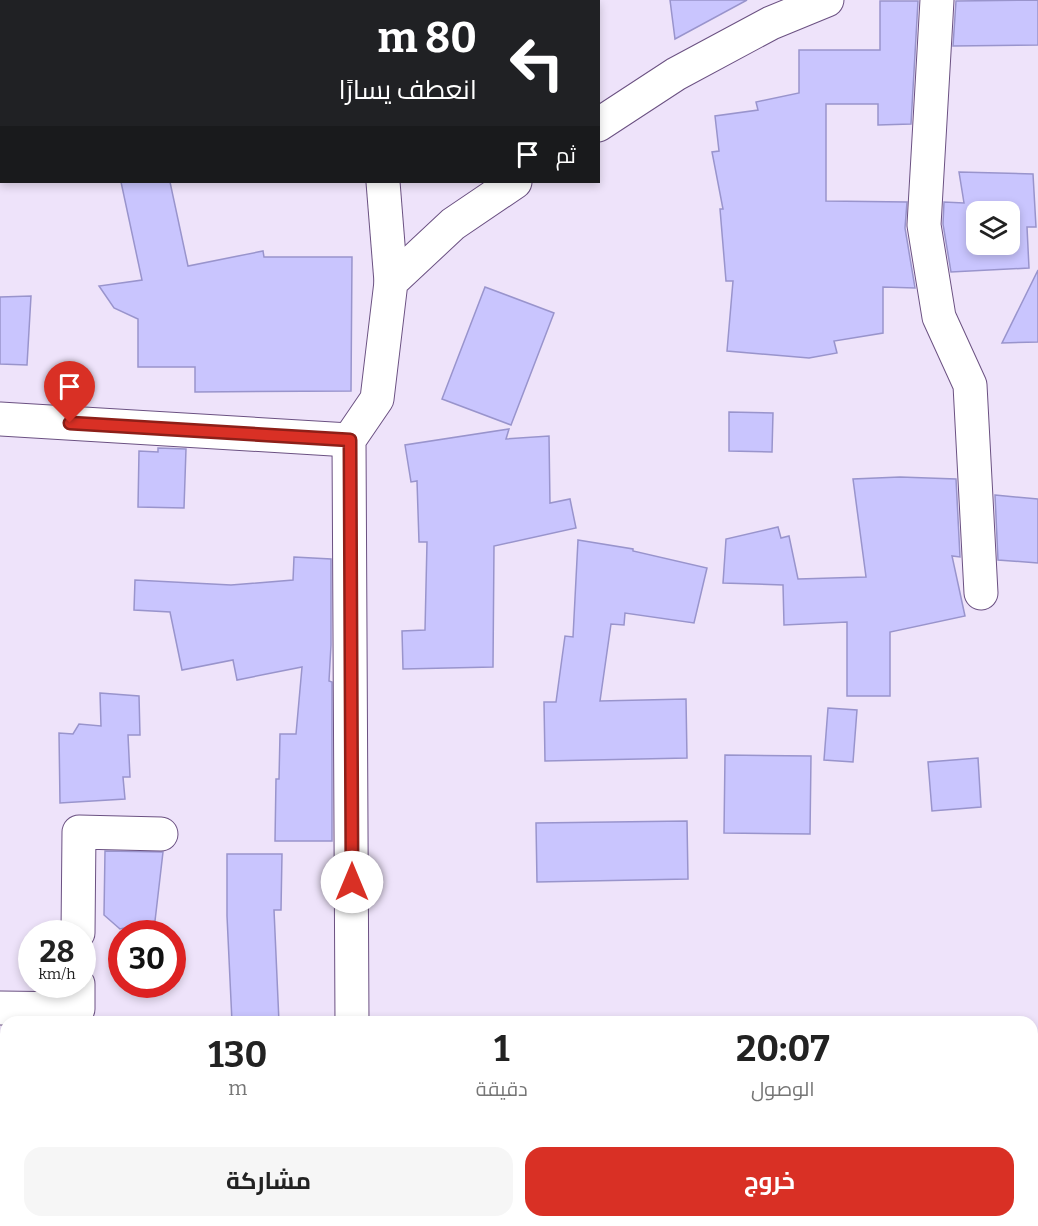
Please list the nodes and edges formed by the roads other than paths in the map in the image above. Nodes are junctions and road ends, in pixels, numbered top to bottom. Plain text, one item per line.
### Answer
1 (827, 0) edge
2 (938, 0) edge
3 (600, 124) edge
4 (383, 183) edge
5 (514, 183) edge
6 (391, 282) junction
7 (0, 419) edge
8 (350, 440) junction
9 (981, 593) dead end
10 (161, 834) dead end
11 (78, 920) edge
12 (78, 998) edge
13 (0, 1008) edge
14 (352, 1016) edge

1 - 3 street
2 - 9 street
4 - 6 street
5 - 6 street
6 - 8 street
7 - 8 street
8 - 14 street
10 - 11 street
12 - 13 street

